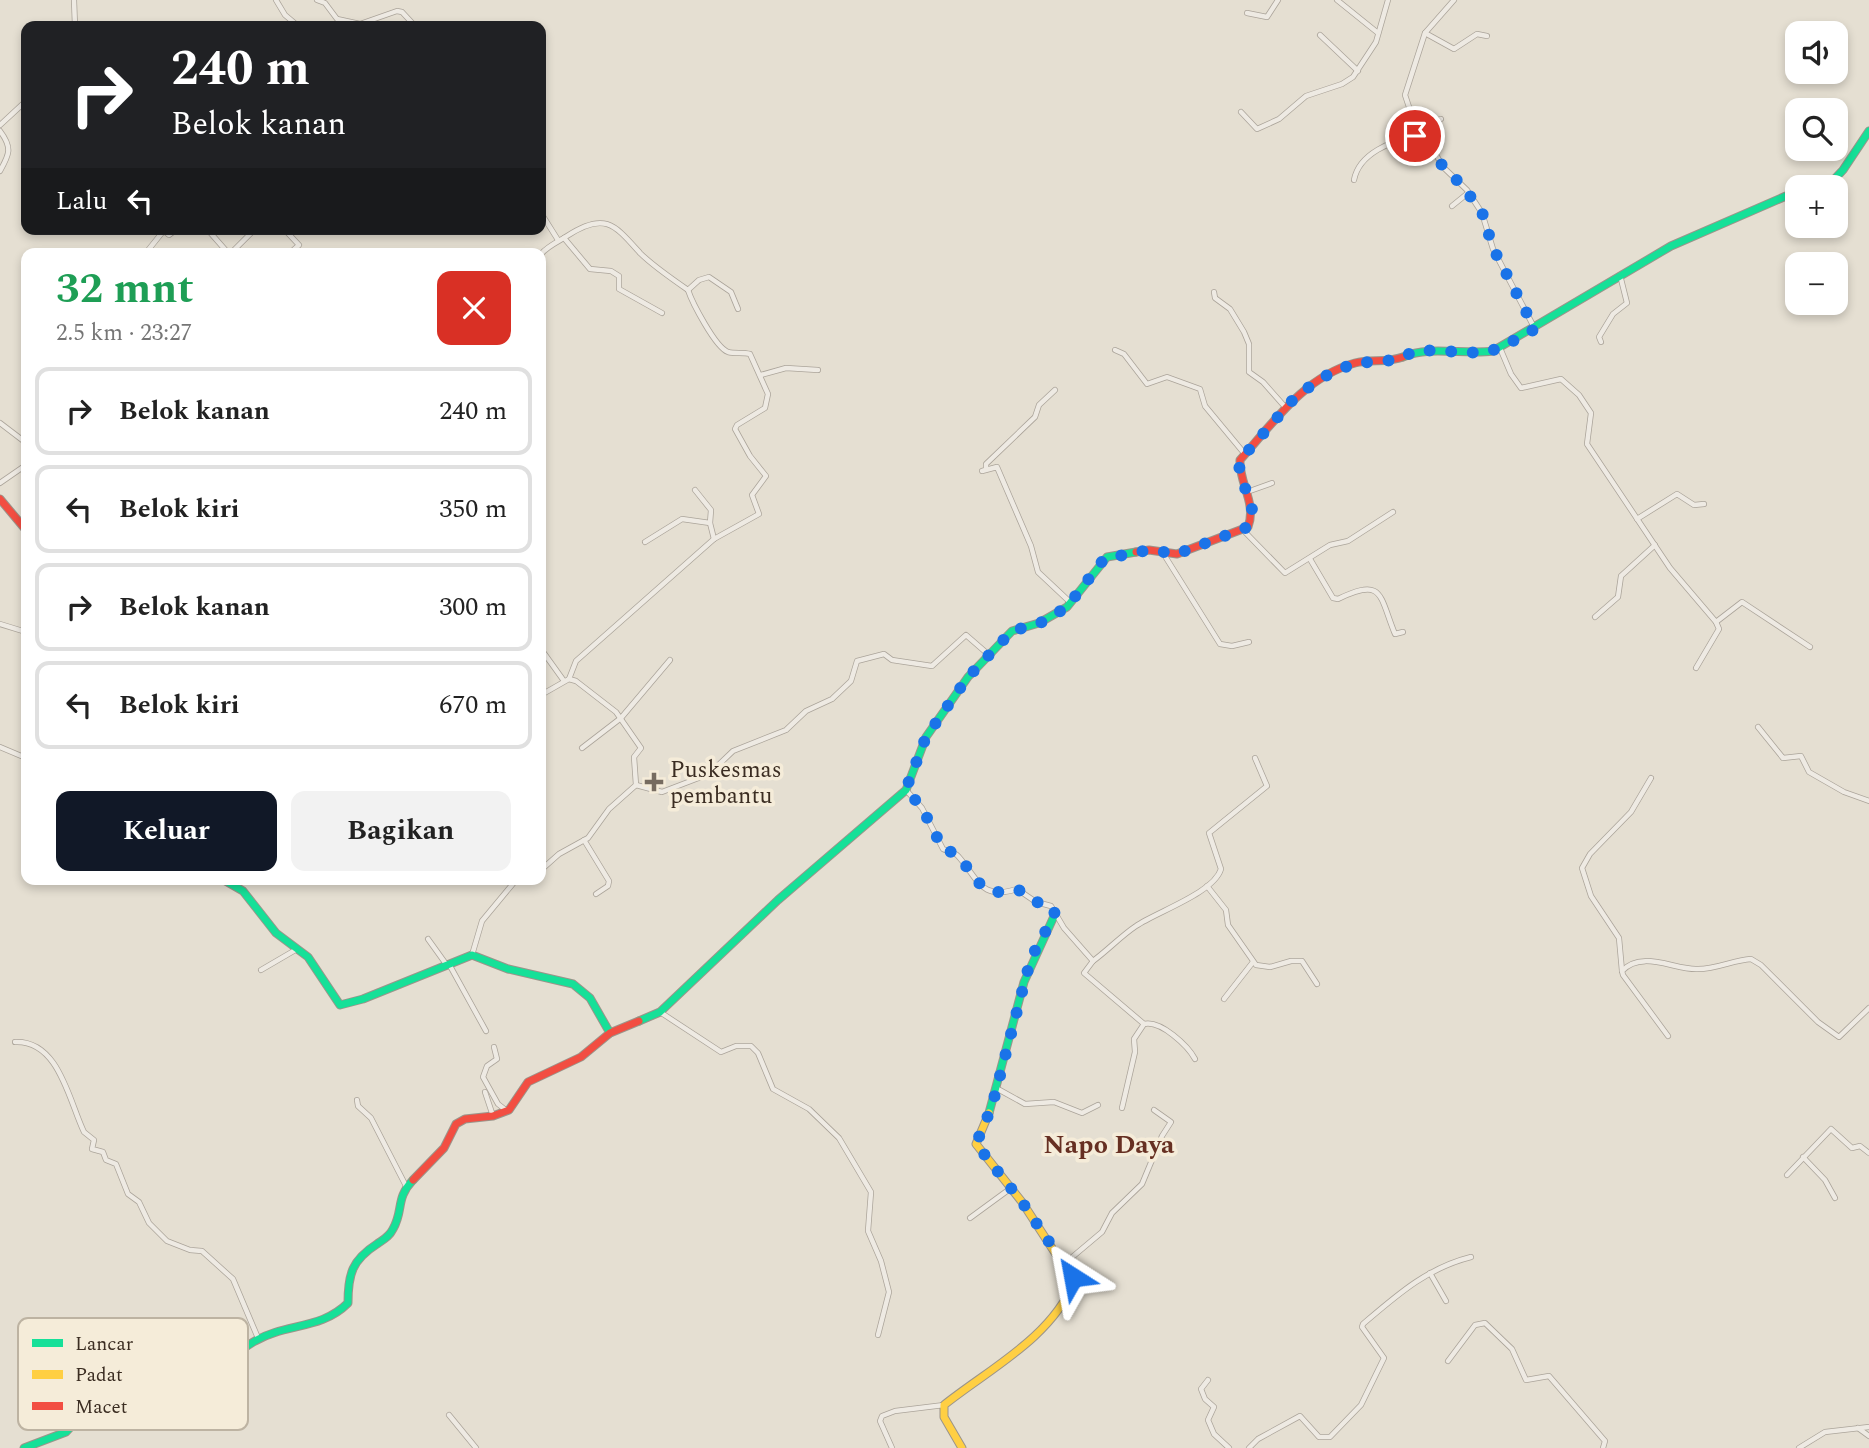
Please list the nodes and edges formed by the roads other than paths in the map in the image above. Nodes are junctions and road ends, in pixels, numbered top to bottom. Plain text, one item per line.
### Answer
1 (74, 0) edge
2 (276, 0) edge
3 (317, 0) edge
4 (1278, 0) edge
5 (1337, 0) edge
6 (1388, 0) edge
7 (1454, 0) edge
8 (1247, 13) dead end
9 (332, 16) junction
10 (75, 21) edge
11 (292, 21) edge
12 (332, 21) edge
13 (342, 21) edge
14 (374, 21) edge
15 (410, 21) edge
16 (1378, 33) junction
17 (1425, 33) junction
18 (1320, 35) dead end
19 (1487, 36) dead end
20 (1358, 72) junction
21 (21, 106) edge
22 (1241, 112) dead end
23 (1441, 120) dead end
24 (0, 125) edge
25 (1419, 126) junction
26 (0, 131) edge
27 (1869, 131) edge
28 (0, 172) edge
29 (1838, 175) edge
30 (1354, 180) dead end
31 (1468, 193) junction
32 (1785, 196) edge
33 (1452, 206) dead end
34 (546, 220) edge
35 (249, 235) edge
36 (289, 235) edge
37 (561, 239) junction
38 (235, 248) edge
39 (296, 248) edge
40 (546, 250) edge
41 (1620, 274) junction
42 (688, 290) junction
43 (1214, 292) dead end
44 (738, 309) dead end
45 (662, 313) dead end
46 (1535, 329) junction
47 (1601, 342) dead end
48 (1497, 349) junction
49 (1115, 350) dead end
50 (818, 370) dead end
51 (761, 375) junction
52 (1055, 390) dead end
53 (1286, 408) junction
54 (0, 423) edge
55 (21, 438) edge
56 (1244, 453) junction
57 (21, 468) edge
58 (0, 483) edge
59 (1272, 483) dead end
60 (695, 490) dead end
61 (1247, 492) junction
62 (0, 499) edge
63 (1704, 504) dead end
64 (1393, 512) dead end
65 (1637, 519) junction
66 (710, 523) junction
67 (21, 524) edge
68 (1244, 531) junction
69 (715, 539) junction
70 (645, 542) dead end
71 (1655, 545) junction
72 (1162, 552) junction
73 (1310, 559) junction
74 (1071, 603) junction
75 (1595, 617) dead end
76 (1716, 622) junction
77 (0, 624) edge
78 (21, 630) edge
79 (1404, 632) dead end
80 (1249, 642) dead end
81 (1810, 647) dead end
82 (989, 654) junction
83 (546, 655) edge
84 (670, 660) dead end
85 (1696, 668) dead end
86 (567, 680) junction
87 (546, 692) edge
88 (621, 718) junction
89 (1758, 727) dead end
90 (0, 747) edge
91 (582, 748) dead end
92 (21, 756) edge
93 (1255, 758) dead end
94 (1651, 778) dead end
95 (636, 785) junction
96 (906, 789) junction
97 (1869, 801) edge
98 (584, 840) junction
99 (546, 866) edge
100 (233, 885) edge
101 (512, 885) edge
102 (1208, 886) junction
103 (596, 894) dead end
104 (1055, 914) junction
105 (428, 939) dead end
106 (298, 949) junction
107 (472, 955) junction
108 (1093, 961) junction
109 (1253, 962) junction
110 (448, 964) junction
111 (261, 970) dead end
112 (1622, 971) junction
113 (1317, 984) dead end
114 (1224, 999) dead end
115 (1869, 1008) edge
116 (660, 1012) junction
117 (1144, 1024) junction
118 (486, 1031) dead end
119 (610, 1033) junction
120 (1668, 1036) dead end
121 (15, 1042) dead end
122 (494, 1046) dead end
123 (1195, 1059) dead end
124 (996, 1088) junction
125 (485, 1092) dead end
126 (357, 1100) dead end
127 (1098, 1105) dead end
128 (1122, 1108) dead end
129 (1154, 1110) dead end
130 (507, 1111) junction
131 (493, 1116) junction
132 (1869, 1153) edge
133 (1803, 1157) junction
134 (1787, 1175) dead end
135 (406, 1186) junction
136 (1011, 1188) junction
137 (1835, 1198) dead end
138 (970, 1218) dead end
139 (1471, 1257) dead end
140 (1065, 1264) junction
141 (1430, 1273) junction
142 (1446, 1301) dead end
143 (878, 1335) dead end
144 (258, 1338) junction
145 (248, 1346) edge
146 (1448, 1361) dead end
147 (1208, 1380) dead end
148 (944, 1405) junction
149 (449, 1415) dead end
150 (1869, 1427) edge
151 (1857, 1428) junction
152 (69, 1430) edge
153 (1869, 1436) edge
154 (24, 1448) edge
155 (476, 1448) edge
156 (892, 1448) edge
157 (962, 1448) edge
158 (1229, 1448) edge
159 (1249, 1448) edge
160 (1603, 1448) edge
161 (1799, 1448) edge

1 - 10 street
2 - 11 street
3 - 9 street
4 - 8 street
5 - 16 street
6 - 16 street
7 - 17 street
9 - 12 street
9 - 13 street
14 - 15 street
16 - 20 street
17 - 19 street
17 - 25 street
18 - 20 street
20 - 22 street
21 - 24 street
23 - 25 street
25 - 30 street
25 - 31 street
26 - 28 street
27 - 29 street
31 - 33 street
31 - 46 street
32 - 41 street
34 - 37 street
35 - 38 street
36 - 39 street
37 - 40 street
37 - 42 street
37 - 45 street
41 - 46 street
41 - 47 street
42 - 44 street
42 - 51 street
43 - 53 street
46 - 48 street
48 - 53 street
48 - 65 street
49 - 56 street
50 - 51 street
51 - 69 street
52 - 74 street
53 - 56 street
54 - 55 street
56 - 61 street
57 - 58 street
59 - 61 street
60 - 66 street
61 - 68 street
62 - 67 street
63 - 65 street
64 - 73 street
65 - 71 street
66 - 69 street
66 - 70 street
68 - 72 street
68 - 73 street
69 - 86 street
71 - 75 street
71 - 76 street
72 - 74 street
72 - 80 street
73 - 79 street
74 - 82 street
76 - 81 street
76 - 85 street
77 - 78 street
82 - 95 street
82 - 96 street
83 - 86 street
84 - 88 street
86 - 87 street
86 - 88 street
88 - 91 street
88 - 95 street
89 - 97 street
90 - 92 street
93 - 102 street
94 - 112 street
95 - 98 street
96 - 104 street
96 - 116 street
98 - 99 street
98 - 103 street
100 - 106 street
101 - 107 street
102 - 108 street
102 - 109 street
104 - 108 street
104 - 124 street
105 - 110 street
106 - 110 street
106 - 111 street
107 - 110 street
107 - 119 street
108 - 117 street
109 - 113 street
109 - 114 street
110 - 118 street
112 - 115 street
112 - 120 street
116 - 119 street
116 - 143 street
117 - 123 street
117 - 128 street
119 - 130 street
121 - 144 street
122 - 130 street
124 - 127 street
124 - 136 street
125 - 131 street
126 - 135 street
129 - 140 street
130 - 131 street
131 - 135 street
132 - 133 street
133 - 134 street
133 - 137 street
135 - 144 street
136 - 138 street
136 - 140 street
139 - 141 street
140 - 148 street
141 - 142 street
141 - 159 street
144 - 145 street
146 - 160 street
147 - 158 street
148 - 156 street
148 - 157 street
149 - 155 street
150 - 151 street
151 - 153 street
151 - 161 street
152 - 154 street

